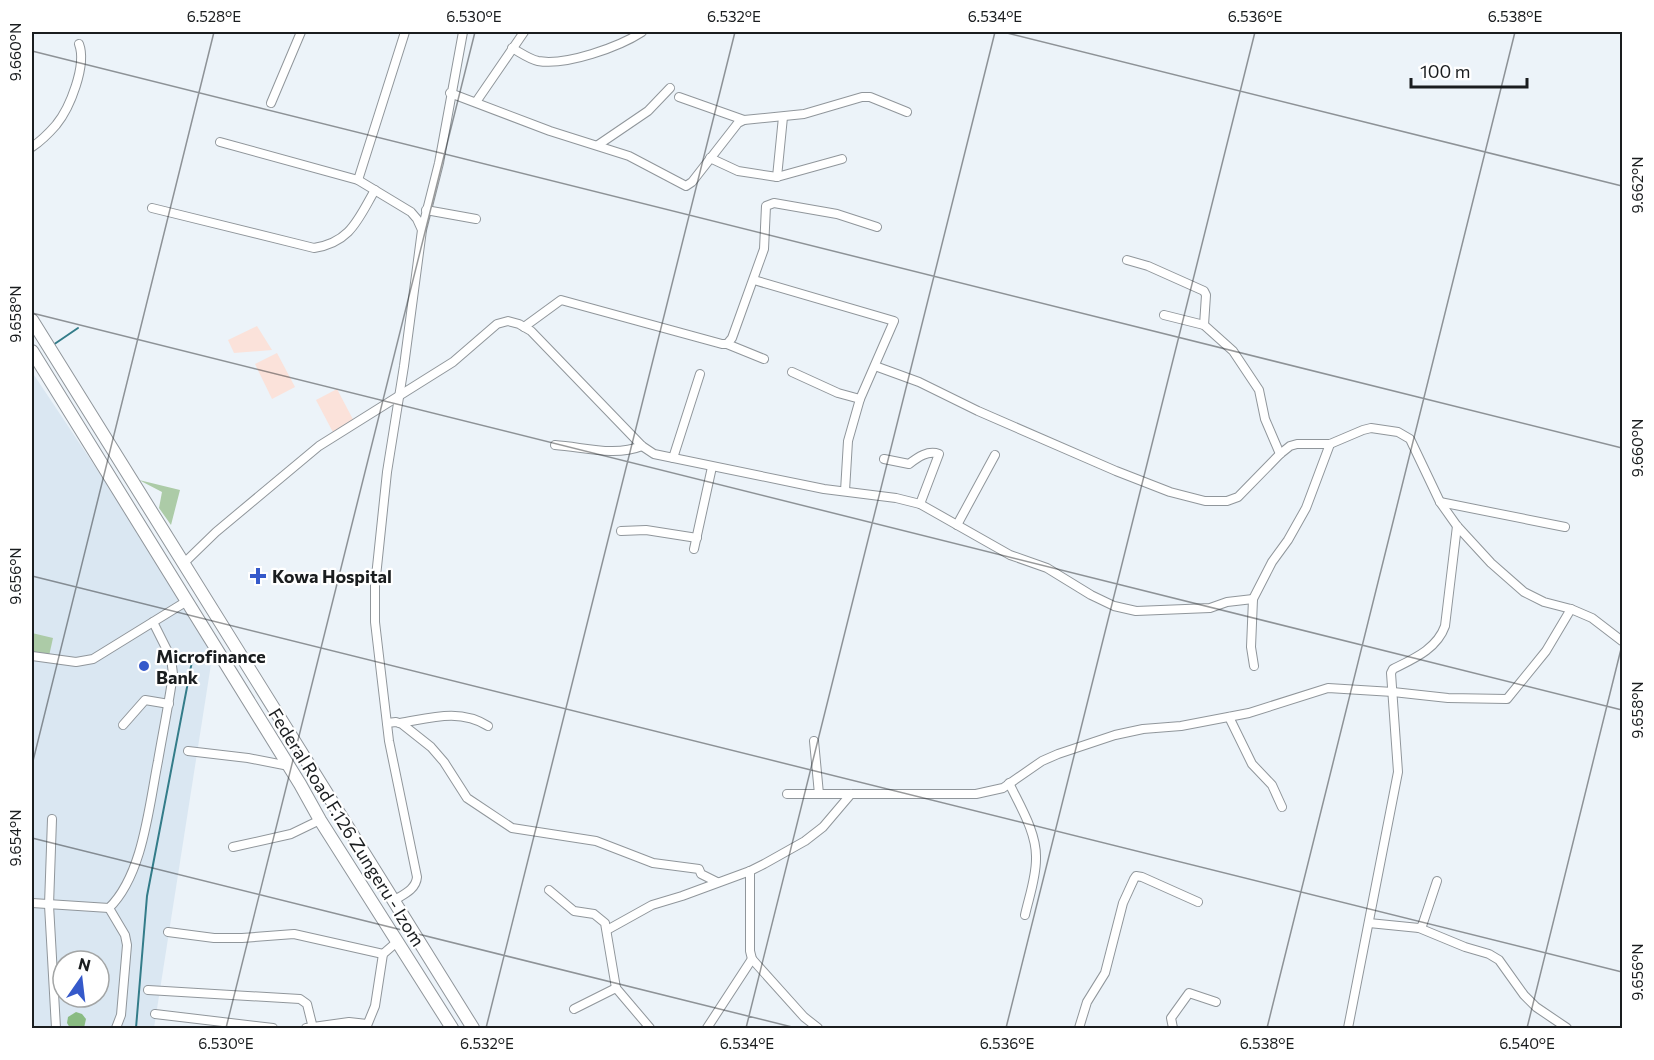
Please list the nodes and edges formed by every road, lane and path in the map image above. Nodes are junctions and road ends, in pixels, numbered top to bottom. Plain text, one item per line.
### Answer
1 (301, 32) edge
2 (405, 32) edge
3 (463, 32) edge
4 (524, 32) edge
5 (642, 32) edge
6 (79, 44) dead end
7 (512, 48) junction
8 (670, 88) dead end
9 (450, 93) junction
10 (679, 97) dead end
11 (476, 102) junction
12 (272, 103) dead end
13 (907, 112) dead end
14 (783, 117) junction
15 (744, 120) junction
16 (220, 142) dead end
17 (598, 145) junction
18 (32, 147) edge
19 (710, 158) junction
20 (842, 159) dead end
21 (777, 177) junction
22 (358, 180) junction
23 (375, 190) junction
24 (152, 208) dead end
25 (426, 210) junction
26 (476, 219) dead end
27 (878, 227) dead end
28 (422, 230) junction
29 (1127, 260) dead end
30 (754, 280) junction
31 (1164, 315) dead end
32 (32, 320) edge
33 (1204, 325) junction
34 (524, 327) junction
35 (726, 344) junction
36 (32, 351) edge
37 (764, 359) dead end
38 (875, 366) junction
39 (792, 372) dead end
40 (700, 374) dead end
41 (399, 398) junction
42 (860, 399) junction
43 (1330, 444) junction
44 (555, 445) dead end
45 (642, 446) junction
46 (1280, 454) junction
47 (995, 455) dead end
48 (673, 458) junction
49 (884, 459) dead end
50 (712, 467) junction
51 (845, 491) junction
52 (1440, 502) junction
53 (920, 504) junction
54 (957, 525) junction
55 (1457, 526) junction
56 (1565, 527) dead end
57 (621, 531) dead end
58 (697, 538) junction
59 (694, 549) dead end
60 (183, 564) junction
61 (1253, 599) junction
62 (187, 601) junction
63 (1571, 609) junction
64 (153, 622) junction
65 (1623, 641) edge
66 (32, 656) edge
67 (1254, 666) dead end
68 (1393, 692) junction
69 (169, 704) junction
70 (1229, 717) junction
71 (387, 723) junction
72 (400, 723) junction
73 (123, 724) dead end
74 (488, 726) dead end
75 (814, 741) dead end
76 (188, 751) dead end
77 (289, 766) junction
78 (316, 776) junction
79 (1009, 783) junction
80 (300, 784) junction
81 (786, 794) dead end
82 (819, 794) junction
83 (851, 794) junction
84 (1282, 807) dead end
85 (52, 819) dead end
86 (320, 820) junction
87 (233, 847) dead end
88 (750, 871) junction
89 (1437, 881) dead end
90 (717, 882) junction
91 (549, 890) dead end
92 (393, 901) junction
93 (1198, 902) dead end
94 (32, 903) edge
95 (49, 905) junction
96 (109, 908) junction
97 (1024, 915) dead end
98 (1369, 923) junction
99 (1419, 928) junction
100 (607, 930) junction
101 (168, 932) dead end
102 (398, 941) junction
103 (383, 954) junction
104 (752, 959) junction
105 (616, 988) junction
106 (148, 990) dead end
107 (1216, 1002) dead end
108 (574, 1009) dead end
109 (155, 1014) dead end
110 (367, 1026) edge
111 (311, 1028) edge
112 (56, 1029) edge
113 (116, 1029) edge
114 (273, 1029) edge
115 (452, 1029) edge
116 (473, 1029) edge
117 (650, 1029) edge
118 (707, 1029) edge
119 (818, 1029) edge
120 (1079, 1029) edge
121 (1173, 1029) edge
122 (1348, 1029) edge
123 (1567, 1029) edge

1 - 12 street
2 - 22 street
3 - 9 street
4 - 7 street
5 - 7 street
6 - 18 street
7 - 11 street
8 - 17 street
9 - 11 street
9 - 25 street
10 - 15 street
11 - 17 street
13 - 14 street
14 - 15 street
14 - 21 street
15 - 19 street
16 - 22 street
17 - 19 street
19 - 21 street
20 - 21 street
22 - 23 street
23 - 24 street
23 - 28 street
25 - 26 street
25 - 28 street
27 - 30 street
28 - 41 street
29 - 33 street
30 - 35 street
30 - 38 street
31 - 33 street
32 - 60 main road, Federal Road F.126 Zungeru - Izom
33 - 46 street
34 - 35 street
34 - 41 street
34 - 45 street
35 - 37 street
36 - 62 main road, Federal Road F.126 Zungeru - Izom
38 - 42 street
38 - 46 street
39 - 42 street
40 - 48 street
41 - 60 street
41 - 71 street
42 - 51 street
43 - 46 street
43 - 52 street
43 - 61 street
44 - 45 street
45 - 48 street
47 - 54 street
48 - 50 street
49 - 53 street
50 - 51 street
50 - 58 street
51 - 53 street
52 - 55 street
52 - 56 street
53 - 54 street
54 - 61 street
55 - 63 street
55 - 68 street
57 - 58 street
58 - 59 street
60 - 78 main road, Federal Road F.126 Zungeru - Izom
61 - 67 street
62 - 64 street
62 - 77 main road, Federal Road F.126 Zungeru - Izom
63 - 65 street
63 - 68 street
64 - 66 street
64 - 69 street
68 - 70 street
68 - 98 street
69 - 73 street
69 - 96 street
70 - 79 street
70 - 84 street
71 - 72 street
71 - 92 street
72 - 74 street
72 - 90 street
75 - 82 street
76 - 77 street
77 - 80 main road, Federal Road F.126 Zungeru - Izom
78 - 80 main road
78 - 92 main road, Federal Road F.126 Zungeru - Izom
79 - 83 street
79 - 97 street
80 - 86 main road, Federal Road F.126 Zungeru - Izom
81 - 82 street
82 - 83 street
83 - 88 street
85 - 95 street
86 - 87 street
86 - 102 main road, Federal Road F.126 Zungeru - Izom
88 - 90 street
88 - 104 street
89 - 99 street
90 - 100 street
91 - 100 street
92 - 116 main road, Federal Road F.126 Zungeru - Izom
93 - 120 street
94 - 95 street
95 - 96 street
95 - 112 street
96 - 113 street
98 - 99 street
98 - 122 street
99 - 123 street
100 - 105 street
101 - 103 street
102 - 103 street
102 - 115 main road, Federal Road F.126 Zungeru - Izom
103 - 110 street
104 - 118 street
104 - 119 street
105 - 108 street
105 - 117 street
106 - 111 street
107 - 121 street
109 - 114 street
110 - 111 street

